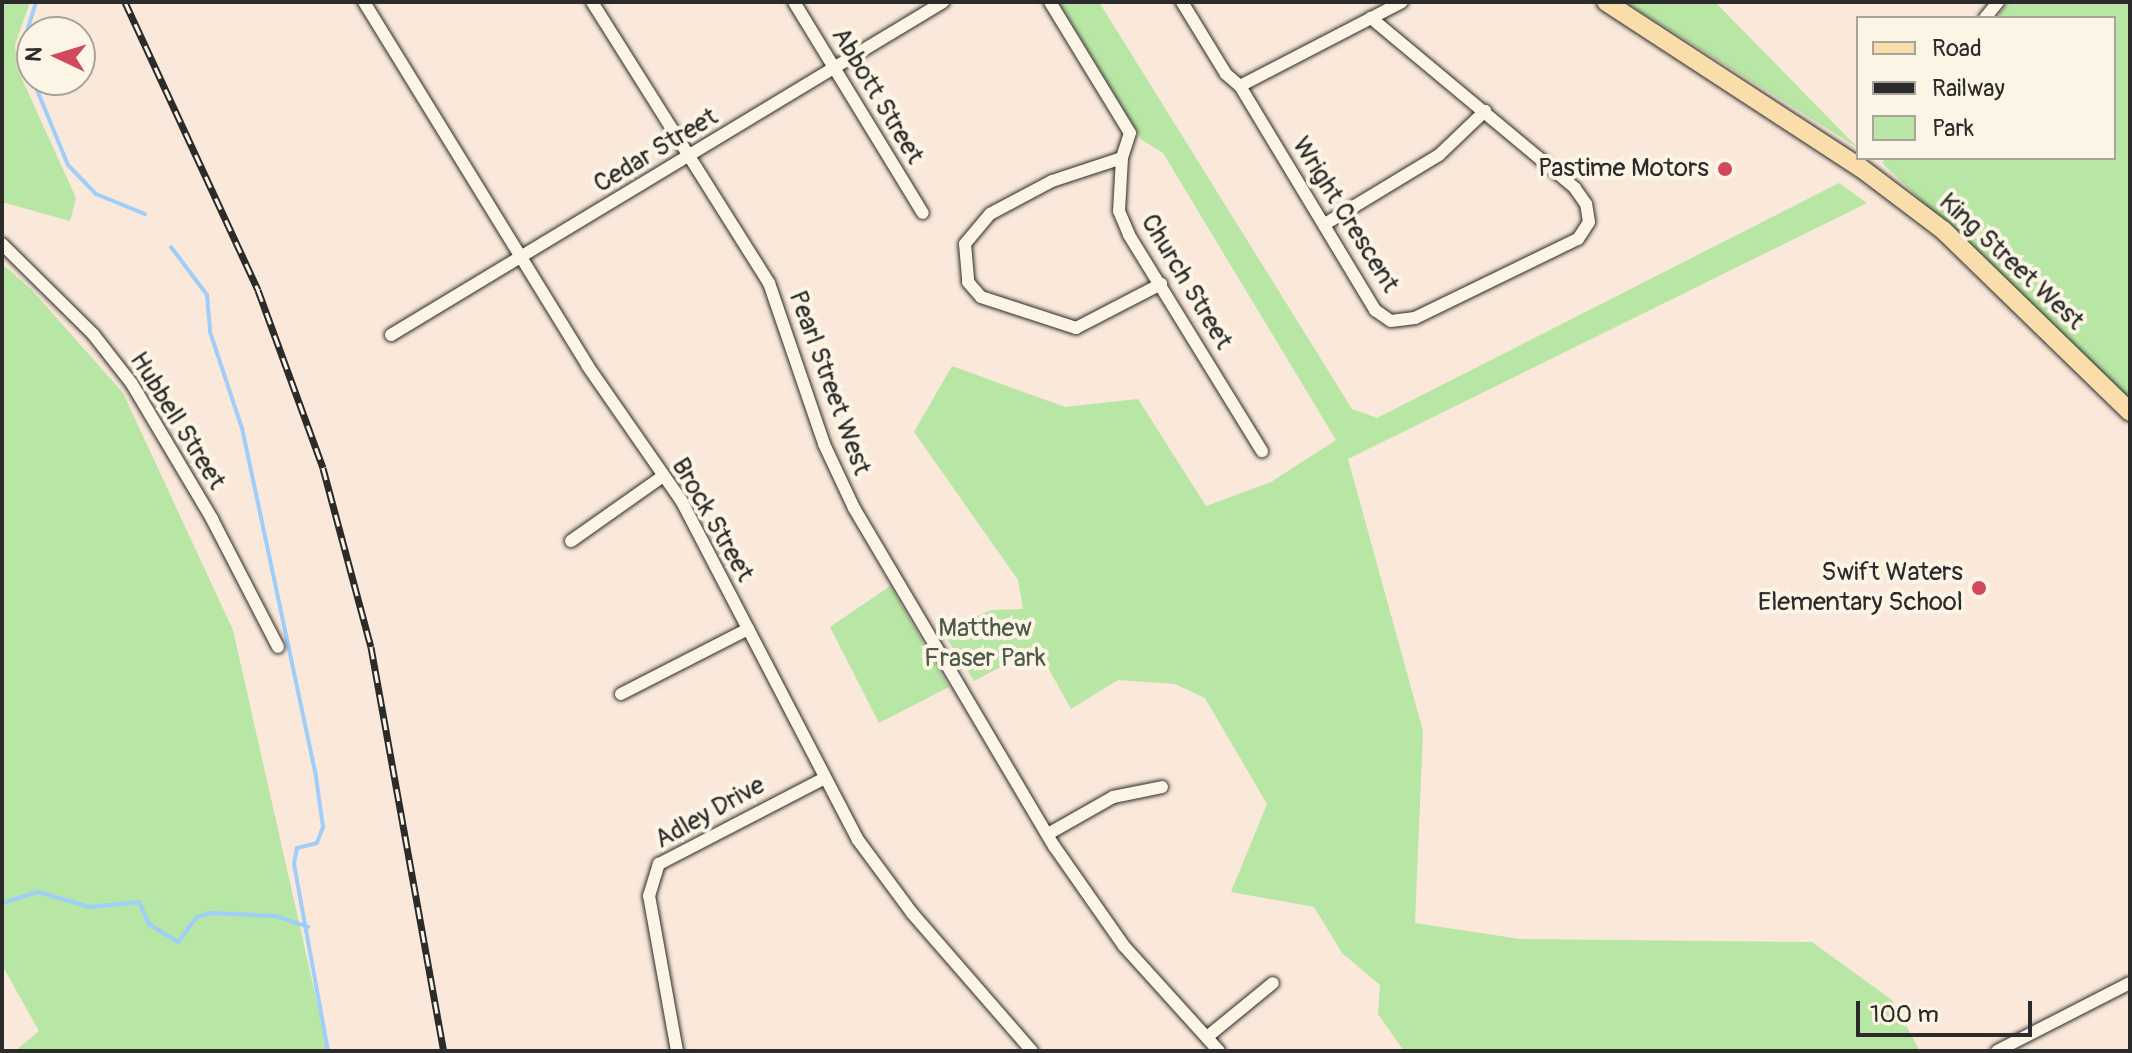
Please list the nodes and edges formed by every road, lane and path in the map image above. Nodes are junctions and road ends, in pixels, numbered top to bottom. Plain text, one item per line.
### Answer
1 (364, 2) edge
2 (592, 2) edge
3 (794, 2) edge
4 (943, 2) edge
5 (1050, 2) edge
6 (1182, 2) edge
7 (1402, 2) edge
8 (1606, 2) edge
9 (1371, 18) junction
10 (835, 69) junction
11 (1240, 86) junction
12 (1485, 111) junction
13 (689, 157) junction
14 (1856, 157) edge
15 (1122, 158) junction
16 (1865, 163) edge
17 (923, 213) dead end
18 (1325, 224) junction
19 (2, 244) edge
20 (522, 259) junction
21 (1161, 284) junction
22 (391, 335) dead end
23 (2130, 412) edge
24 (1262, 451) dead end
25 (663, 476) junction
26 (571, 541) dead end
27 (748, 629) junction
28 (278, 647) dead end
29 (621, 694) dead end
30 (823, 779) junction
31 (1162, 787) dead end
32 (1048, 834) junction
33 (1273, 983) dead end
34 (2130, 983) edge
35 (1207, 1037) junction
36 (677, 1051) edge
37 (1032, 1051) edge
38 (1219, 1051) edge
39 (1997, 1051) edge

1 - 20 street, Brock Street
2 - 13 street, Pearl Street West
3 - 10 street, Abbott Street
4 - 10 street, Cedar Street
5 - 15 street, Church Street
6 - 11 street, Wright Crescent
7 - 9 street
8 - 14 main road, King Street West
9 - 11 street
9 - 12 street, Wright Crescent
10 - 13 street, Cedar Street
10 - 17 street, Abbott Street
11 - 18 street, Wright Crescent
12 - 18 street
12 - 18 street, Wright Crescent
13 - 20 street, Cedar Street
13 - 32 street, Pearl Street West
15 - 21 street, Church Street
15 - 21 street
16 - 23 main road, King Street West
19 - 28 street, Hubbell Street
20 - 22 street, Cedar Street
20 - 25 street, Brock Street
21 - 24 street, Church Street
25 - 26 street
25 - 27 street, Brock Street
27 - 29 street
27 - 30 street, Brock Street
30 - 36 street, Adley Drive
30 - 37 street, Brock Street
31 - 32 street
32 - 35 street, Pearl Street West
33 - 35 street
34 - 39 street
35 - 38 street, Pearl Street West

